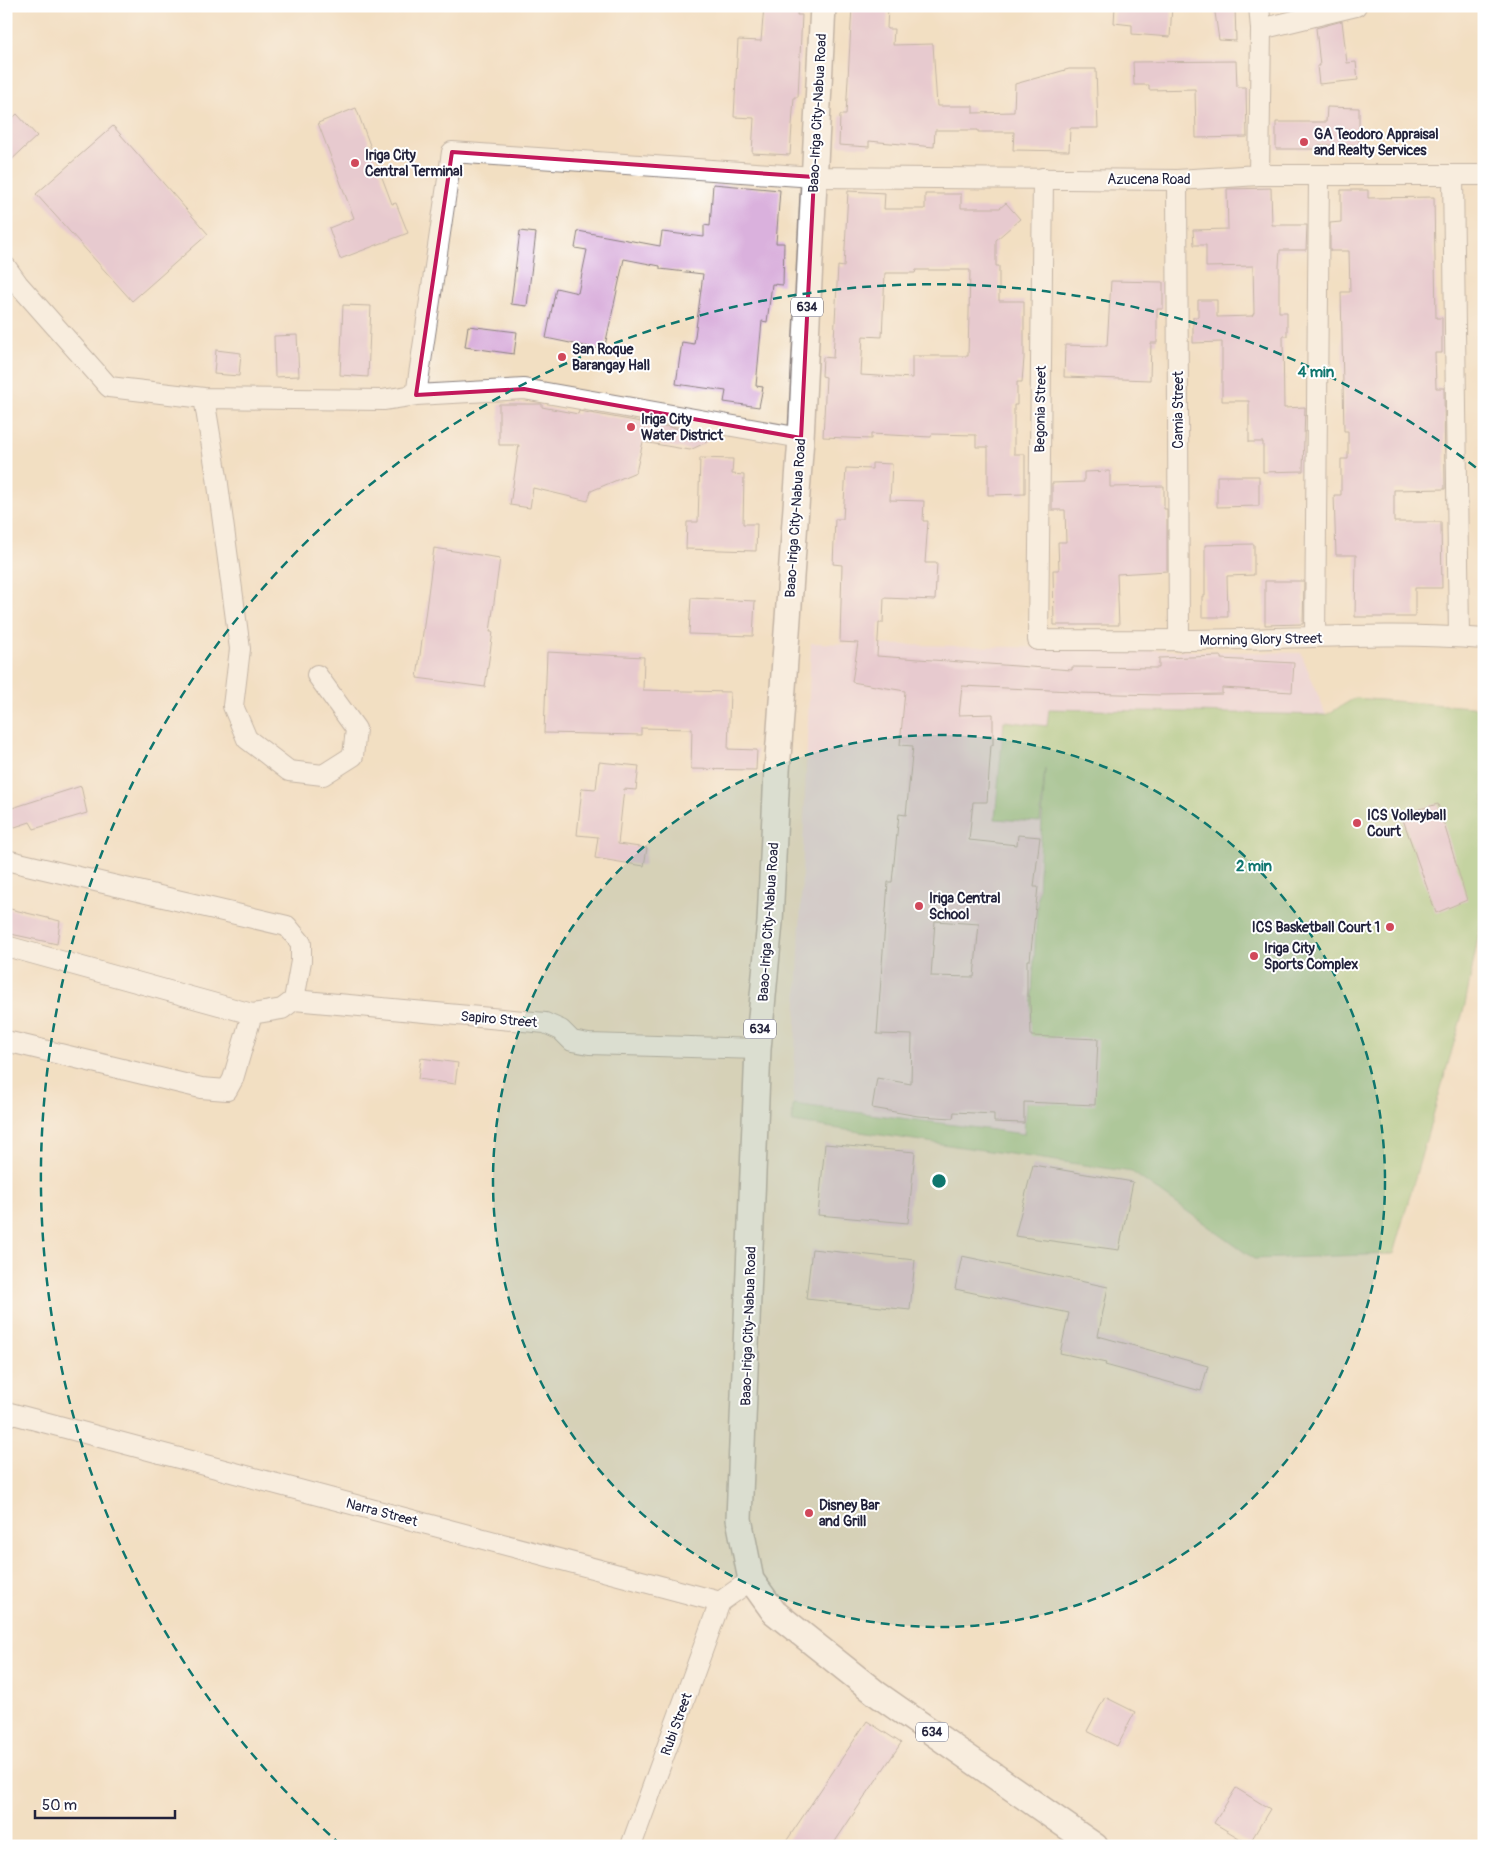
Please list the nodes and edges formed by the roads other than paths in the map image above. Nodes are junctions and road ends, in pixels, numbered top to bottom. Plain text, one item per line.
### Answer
1 (822, 6) edge
2 (1259, 6) edge
3 (1356, 6) edge
4 (1261, 29) junction
5 (1453, 175) junction
6 (1484, 175) edge
7 (1259, 176) junction
8 (1319, 176) junction
9 (814, 177) junction
10 (1043, 178) junction
11 (1177, 180) junction
12 (6, 267) edge
13 (416, 395) junction
14 (204, 398) junction
15 (801, 438) junction
16 (1315, 637) junction
17 (1459, 637) junction
18 (1038, 640) joint
19 (1179, 640) junction
20 (1484, 640) edge
21 (317, 675) dead end
22 (6, 860) edge
23 (6, 946) edge
24 (294, 1000) junction
25 (252, 1014) junction
26 (6, 1041) edge
27 (758, 1049) junction
28 (6, 1412) edge
29 (751, 1580) junction
30 (720, 1602) junction
31 (631, 1846) edge
32 (1095, 1846) edge

1 - 9 main road, Baao-Iriga City-Nabua Road / 634
2 - 4 street
3 - 4 street
4 - 7 street
5 - 6 street, Azucena Road
5 - 8 street, Azucena Road
5 - 17 street
7 - 8 street, Azucena Road
7 - 11 street, Azucena Road
8 - 16 street
9 - 10 street, Azucena Road
9 - 13 street, Azucena Road
9 - 15 main road, Baao-Iriga City-Nabua Road / 634
10 - 11 street, Azucena Road
10 - 18 street, Begonia Street
11 - 19 street, Camia Street
12 - 14 street
13 - 14 street
13 - 15 street
14 - 21 street
15 - 27 main road, Baao-Iriga City-Nabua Road / 634
16 - 17 street, Morning Glory Street
16 - 19 street, Morning Glory Street
17 - 20 street, Morning Glory Street
18 - 19 street, Morning Glory Street
22 - 24 street
23 - 25 street
24 - 25 street
24 - 27 street, Sapiro Street
25 - 26 street
27 - 29 main road, Baao-Iriga City-Nabua Road / 634
28 - 30 street, Narra Street
29 - 30 street
29 - 32 main road, Baao-Iriga City-Nabua Road / 634
30 - 31 street, Rubi Street

